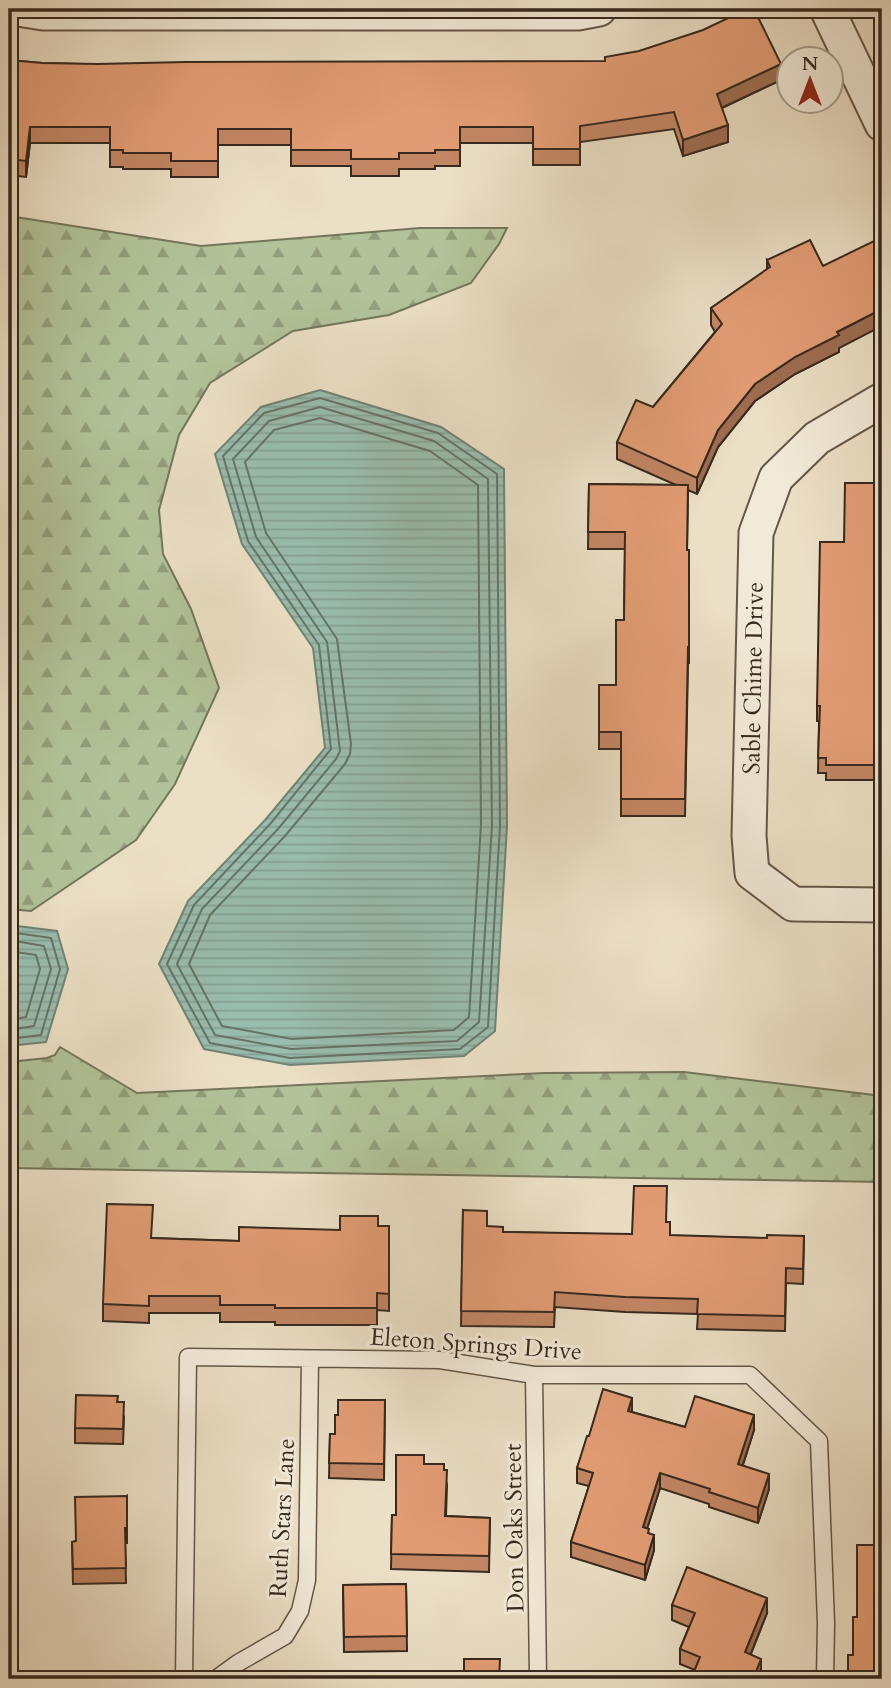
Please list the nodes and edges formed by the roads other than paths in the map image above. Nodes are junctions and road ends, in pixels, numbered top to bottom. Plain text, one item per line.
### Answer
1 (18, 9) edge
2 (599, 9) edge
3 (827, 9) edge
4 (882, 124) edge
5 (882, 400) edge
6 (882, 905) edge
7 (310, 1359) junction
8 (534, 1375) junction
9 (184, 1679) edge
10 (216, 1679) edge
11 (538, 1679) edge
12 (825, 1679) edge

1 - 2 street
3 - 4 street
5 - 6 street, Sable Chime Drive
7 - 8 lane, Eleton Springs Drive
7 - 9 lane, Eleton Springs Drive
7 - 10 lane, Ruth Stars Lane
8 - 11 lane, Don Oaks Street
8 - 12 lane, Eleton Springs Drive

